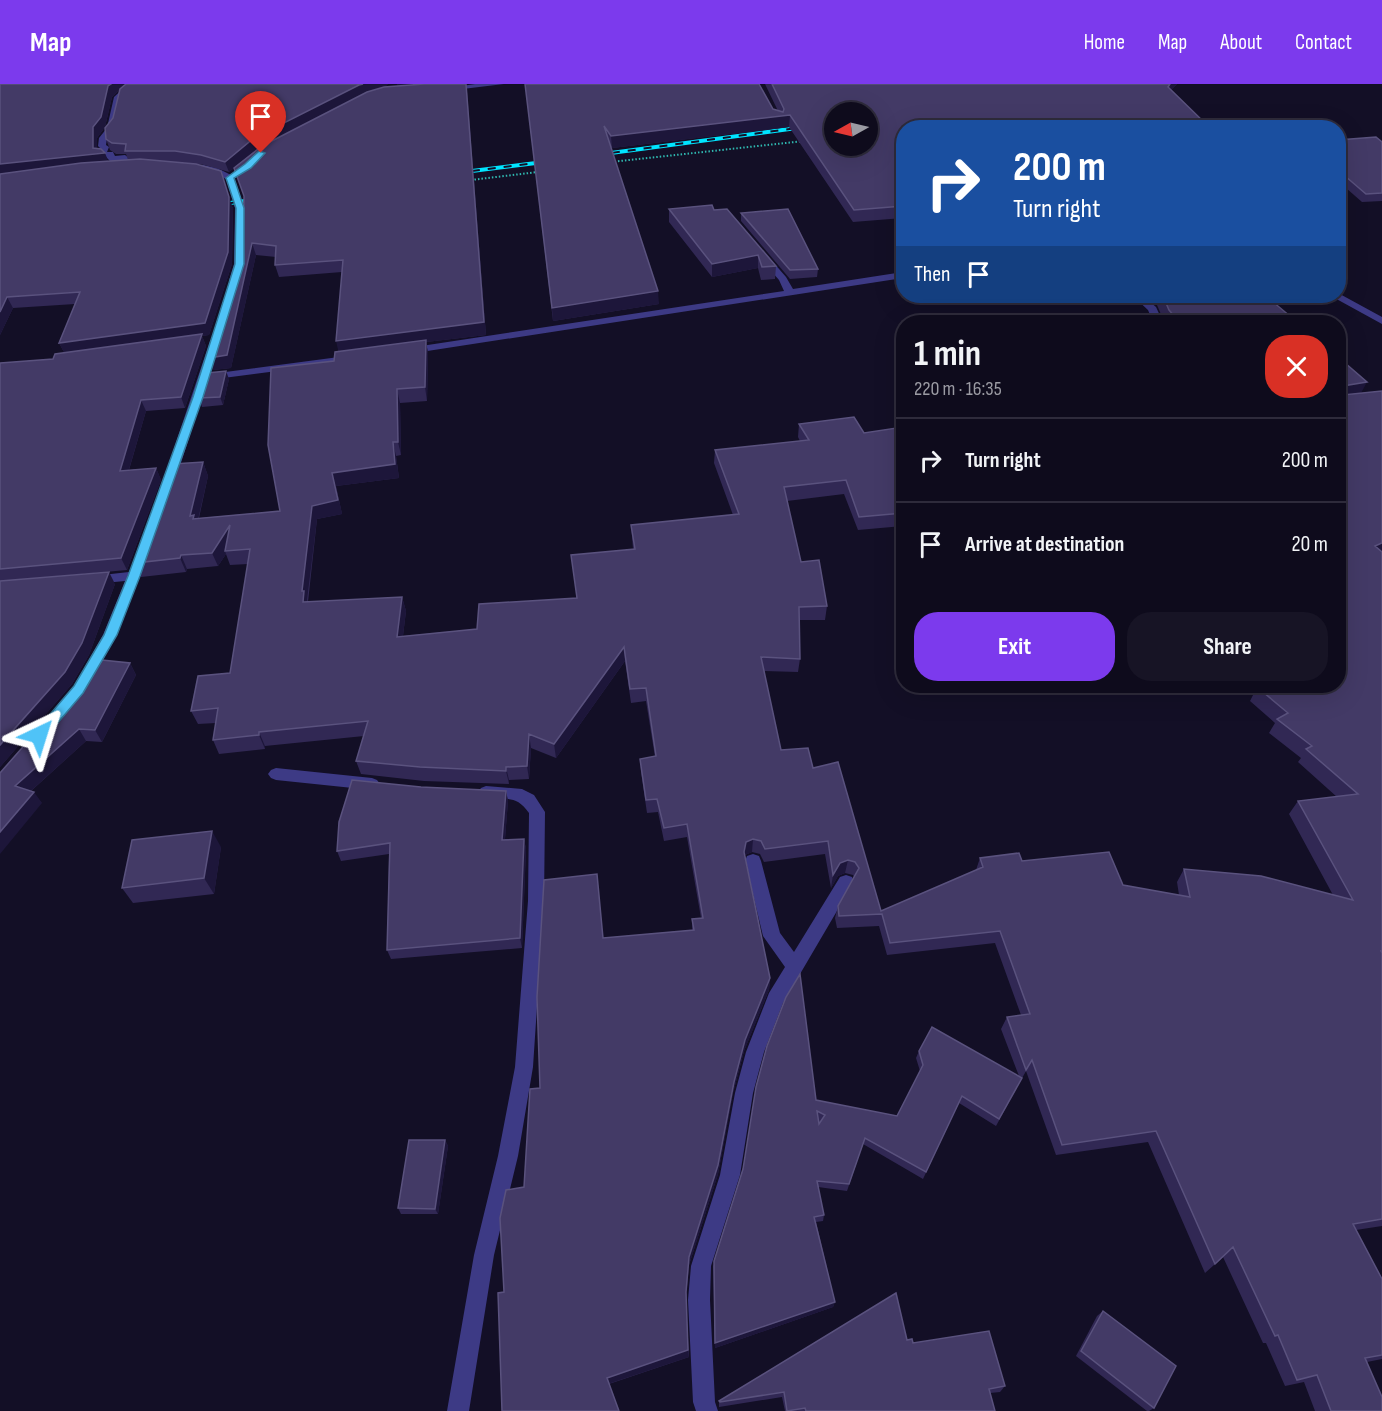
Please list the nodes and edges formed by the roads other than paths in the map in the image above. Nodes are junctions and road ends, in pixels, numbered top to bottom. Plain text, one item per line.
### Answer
1 (133, 84) edge
2 (500, 84) edge
3 (431, 90) edge
4 (188, 166) edge
5 (102, 169) edge
6 (755, 246) edge
7 (896, 276) edge
8 (790, 292) junction
9 (230, 294) edge
10 (1346, 301) edge
11 (1146, 303) edge
12 (1155, 315) edge
13 (1382, 321) edge
14 (213, 337) edge
15 (400, 351) edge
16 (366, 356) edge
17 (205, 377) junction
18 (162, 501) edge
19 (146, 544) edge
20 (134, 576) junction
21 (78, 581) edge
22 (79, 689) edge
23 (276, 774) dead end
24 (390, 786) edge
25 (471, 791) edge
26 (753, 861) dead end
27 (846, 882) dead end
28 (795, 966) junction
29 (458, 1411) edge
30 (707, 1411) edge

1 - 5 street
2 - 3 street
4 - 9 street
6 - 8 street
7 - 8 street
8 - 15 street
10 - 13 street
11 - 12 street
14 - 17 street
16 - 17 street
17 - 18 street
19 - 20 street
20 - 21 street
20 - 22 street
23 - 24 street
25 - 29 street
26 - 28 street
27 - 28 street
28 - 30 street

